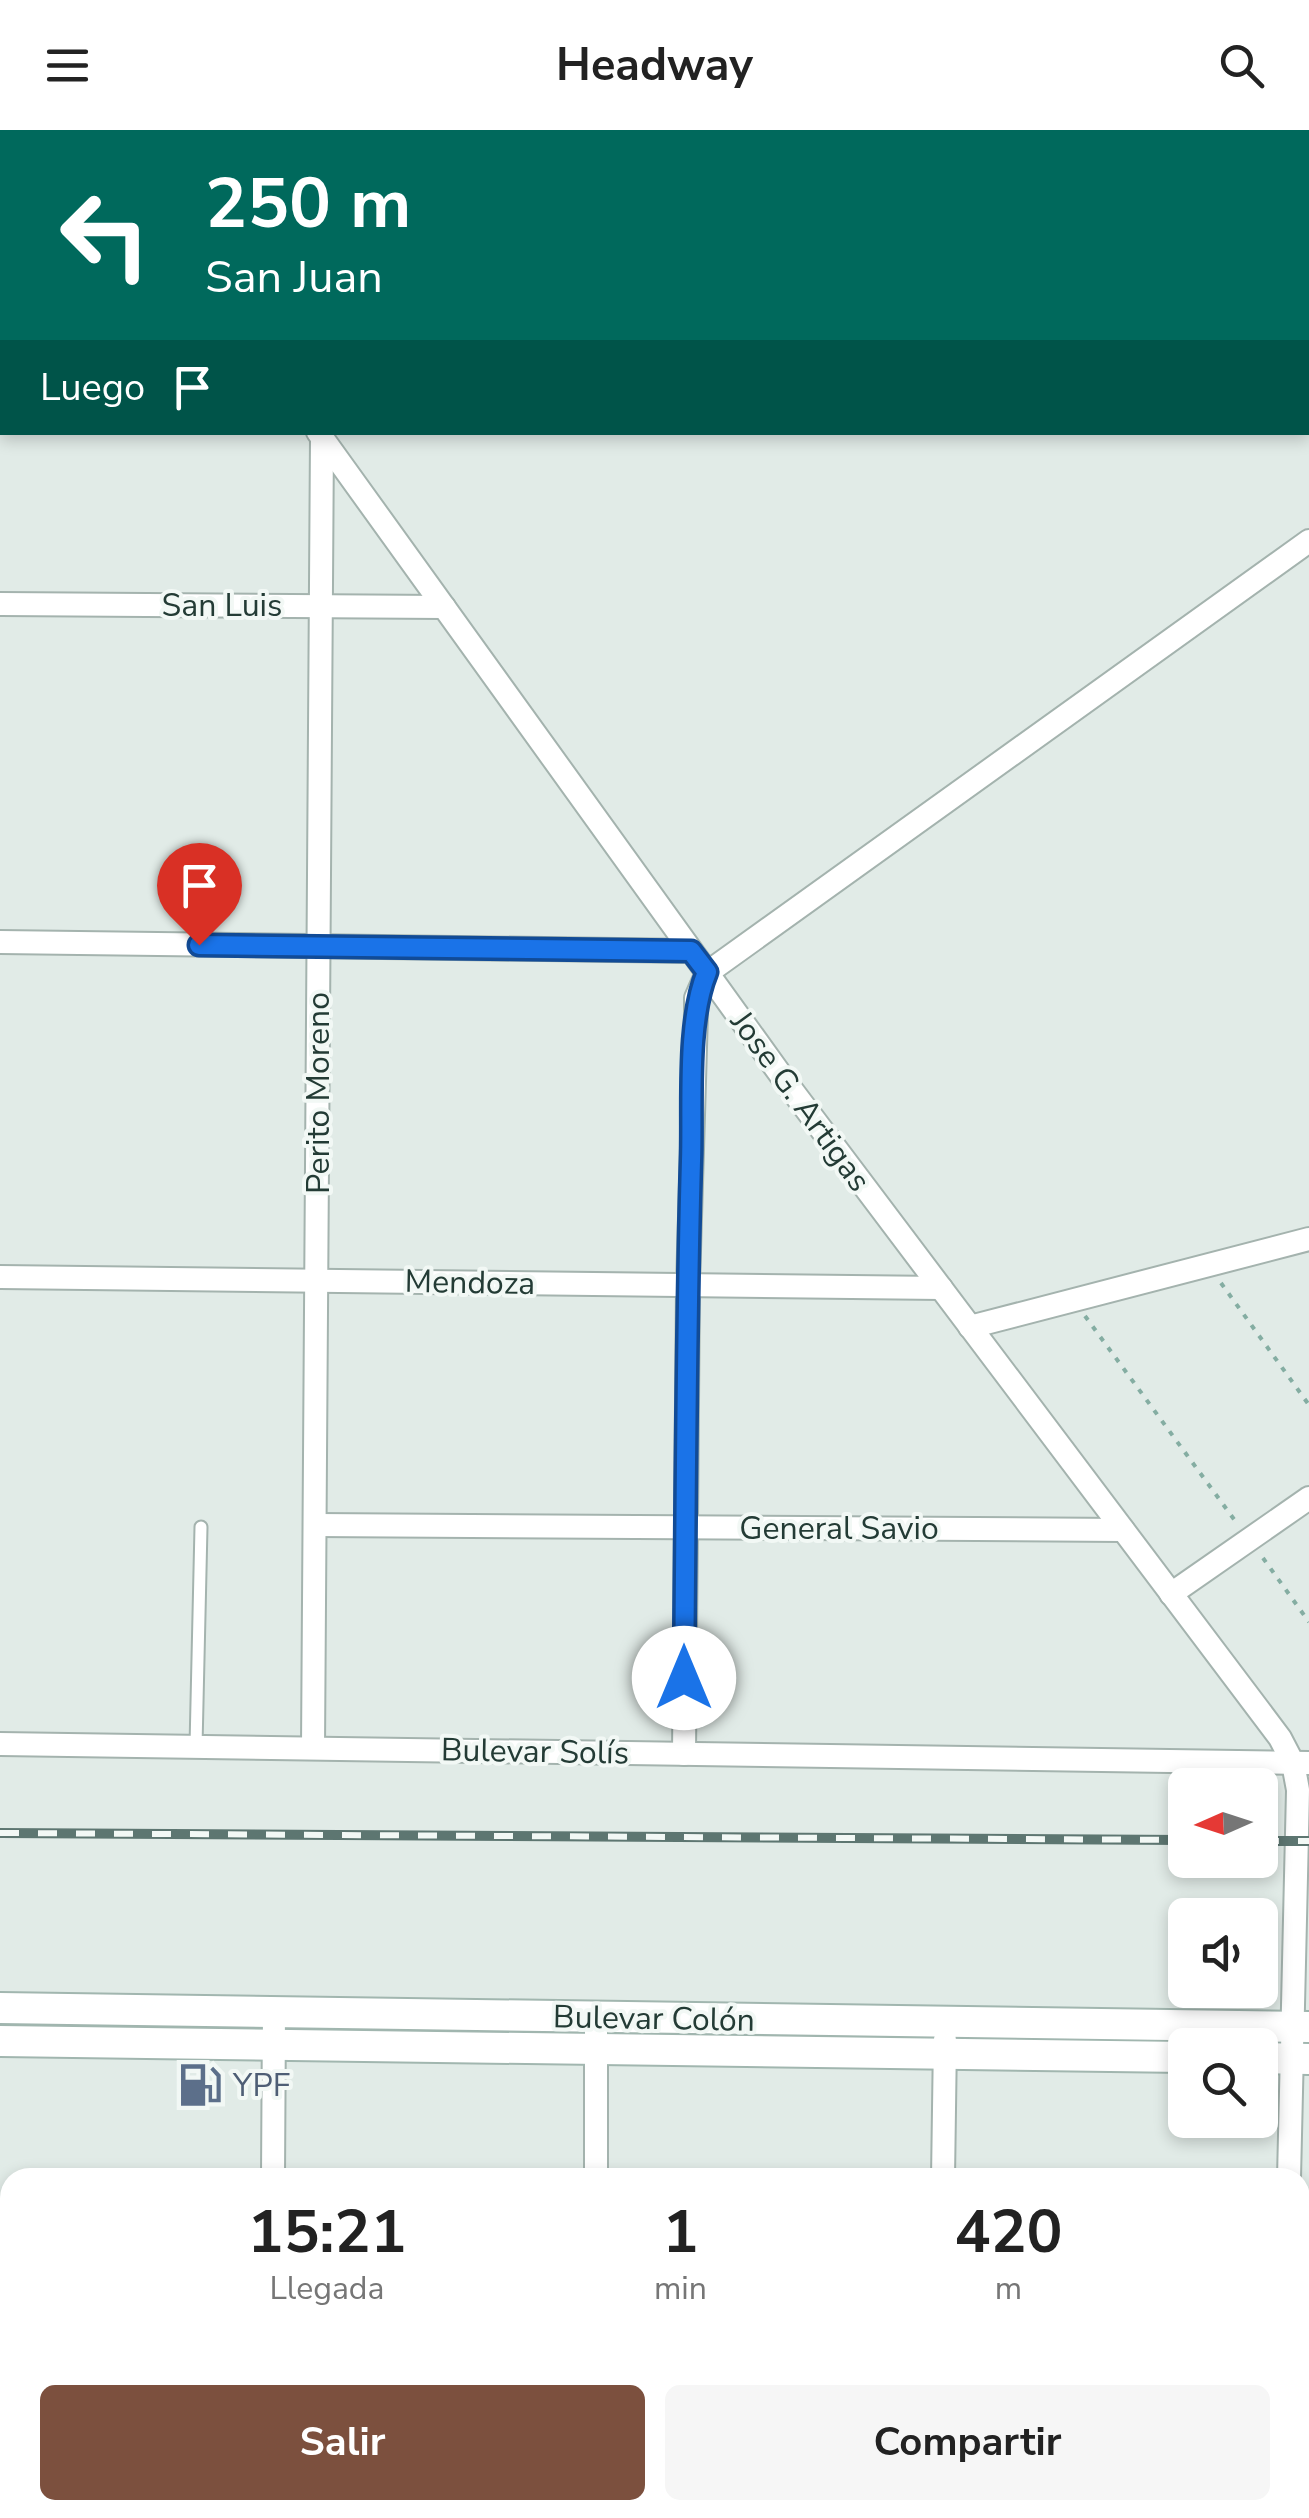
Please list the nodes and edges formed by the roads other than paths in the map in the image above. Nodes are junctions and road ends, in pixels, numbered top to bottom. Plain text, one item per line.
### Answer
1 (320, 435) edge
2 (1309, 542) edge
3 (0, 604) edge
4 (320, 605) junction
5 (444, 607) junction
6 (0, 942) edge
7 (318, 946) junction
8 (691, 951) junction
9 (707, 972) junction
10 (1308, 1242) edge
11 (0, 1278) edge
12 (316, 1280) junction
13 (688, 1285) junction
14 (941, 1288) junction
15 (970, 1327) junction
16 (1309, 1498) edge
17 (315, 1525) junction
18 (201, 1527) dead end
19 (686, 1528) junction
20 (1123, 1530) junction
21 (1171, 1594) junction
22 (0, 1744) edge
23 (196, 1746) junction
24 (313, 1748) junction
25 (684, 1754) junction
26 (1301, 1763) edge
27 (0, 2008) edge
28 (158, 2010) junction
29 (274, 2012) junction
30 (596, 2017) junction
31 (945, 2021) junction
32 (1300, 2026) edge
33 (0, 2041) edge
34 (157, 2043) junction
35 (274, 2045) junction
36 (595, 2049) junction
37 (945, 2053) junction
38 (1168, 2057) edge
39 (1286, 2058) edge
40 (273, 2168) edge
41 (596, 2168) edge
42 (943, 2168) edge
43 (1289, 2168) edge

1 - 4 street, Perito Moreno
1 - 5 street, Jose G. Artigas
2 - 9 street
3 - 4 street, San Luis
4 - 5 street, San Luis
4 - 7 street, Perito Moreno
5 - 8 street, Jose G. Artigas
6 - 7 street
7 - 8 street
7 - 12 street, Perito Moreno
8 - 9 street, Jose G. Artigas
9 - 13 street
9 - 14 street, Jose G. Artigas
10 - 15 street
11 - 12 street, Mendoza
12 - 13 street, Mendoza
12 - 17 street, Perito Moreno
13 - 14 street, Mendoza
13 - 19 street
14 - 15 street, Jose G. Artigas
15 - 20 street, Jose G. Artigas
16 - 21 street
17 - 19 street, General Savio
17 - 24 street, Perito Moreno
18 - 23 lane
19 - 20 street, General Savio
19 - 25 street
20 - 21 street, Jose G. Artigas
21 - 26 street, Jose G. Artigas
22 - 23 street, Bulevar Solís
23 - 24 street, Bulevar Solís
24 - 25 street, Bulevar Solís
25 - 26 street, Bulevar Solís
26 - 32 street
27 - 28 main road, Bulevar Colón
28 - 29 main road, Bulevar Colón
28 - 34 lane
29 - 30 main road, Bulevar Colón
29 - 35 street
30 - 31 main road, Bulevar Colón
30 - 36 street
31 - 32 main road, Bulevar Colón
31 - 37 street
32 - 39 street
33 - 34 main road, Bulevar Colón
34 - 35 main road, Bulevar Colón
35 - 36 main road, Bulevar Colón
35 - 40 street
36 - 37 main road, Bulevar Colón
36 - 41 street
37 - 38 main road, Bulevar Colón
37 - 42 street
39 - 43 street

